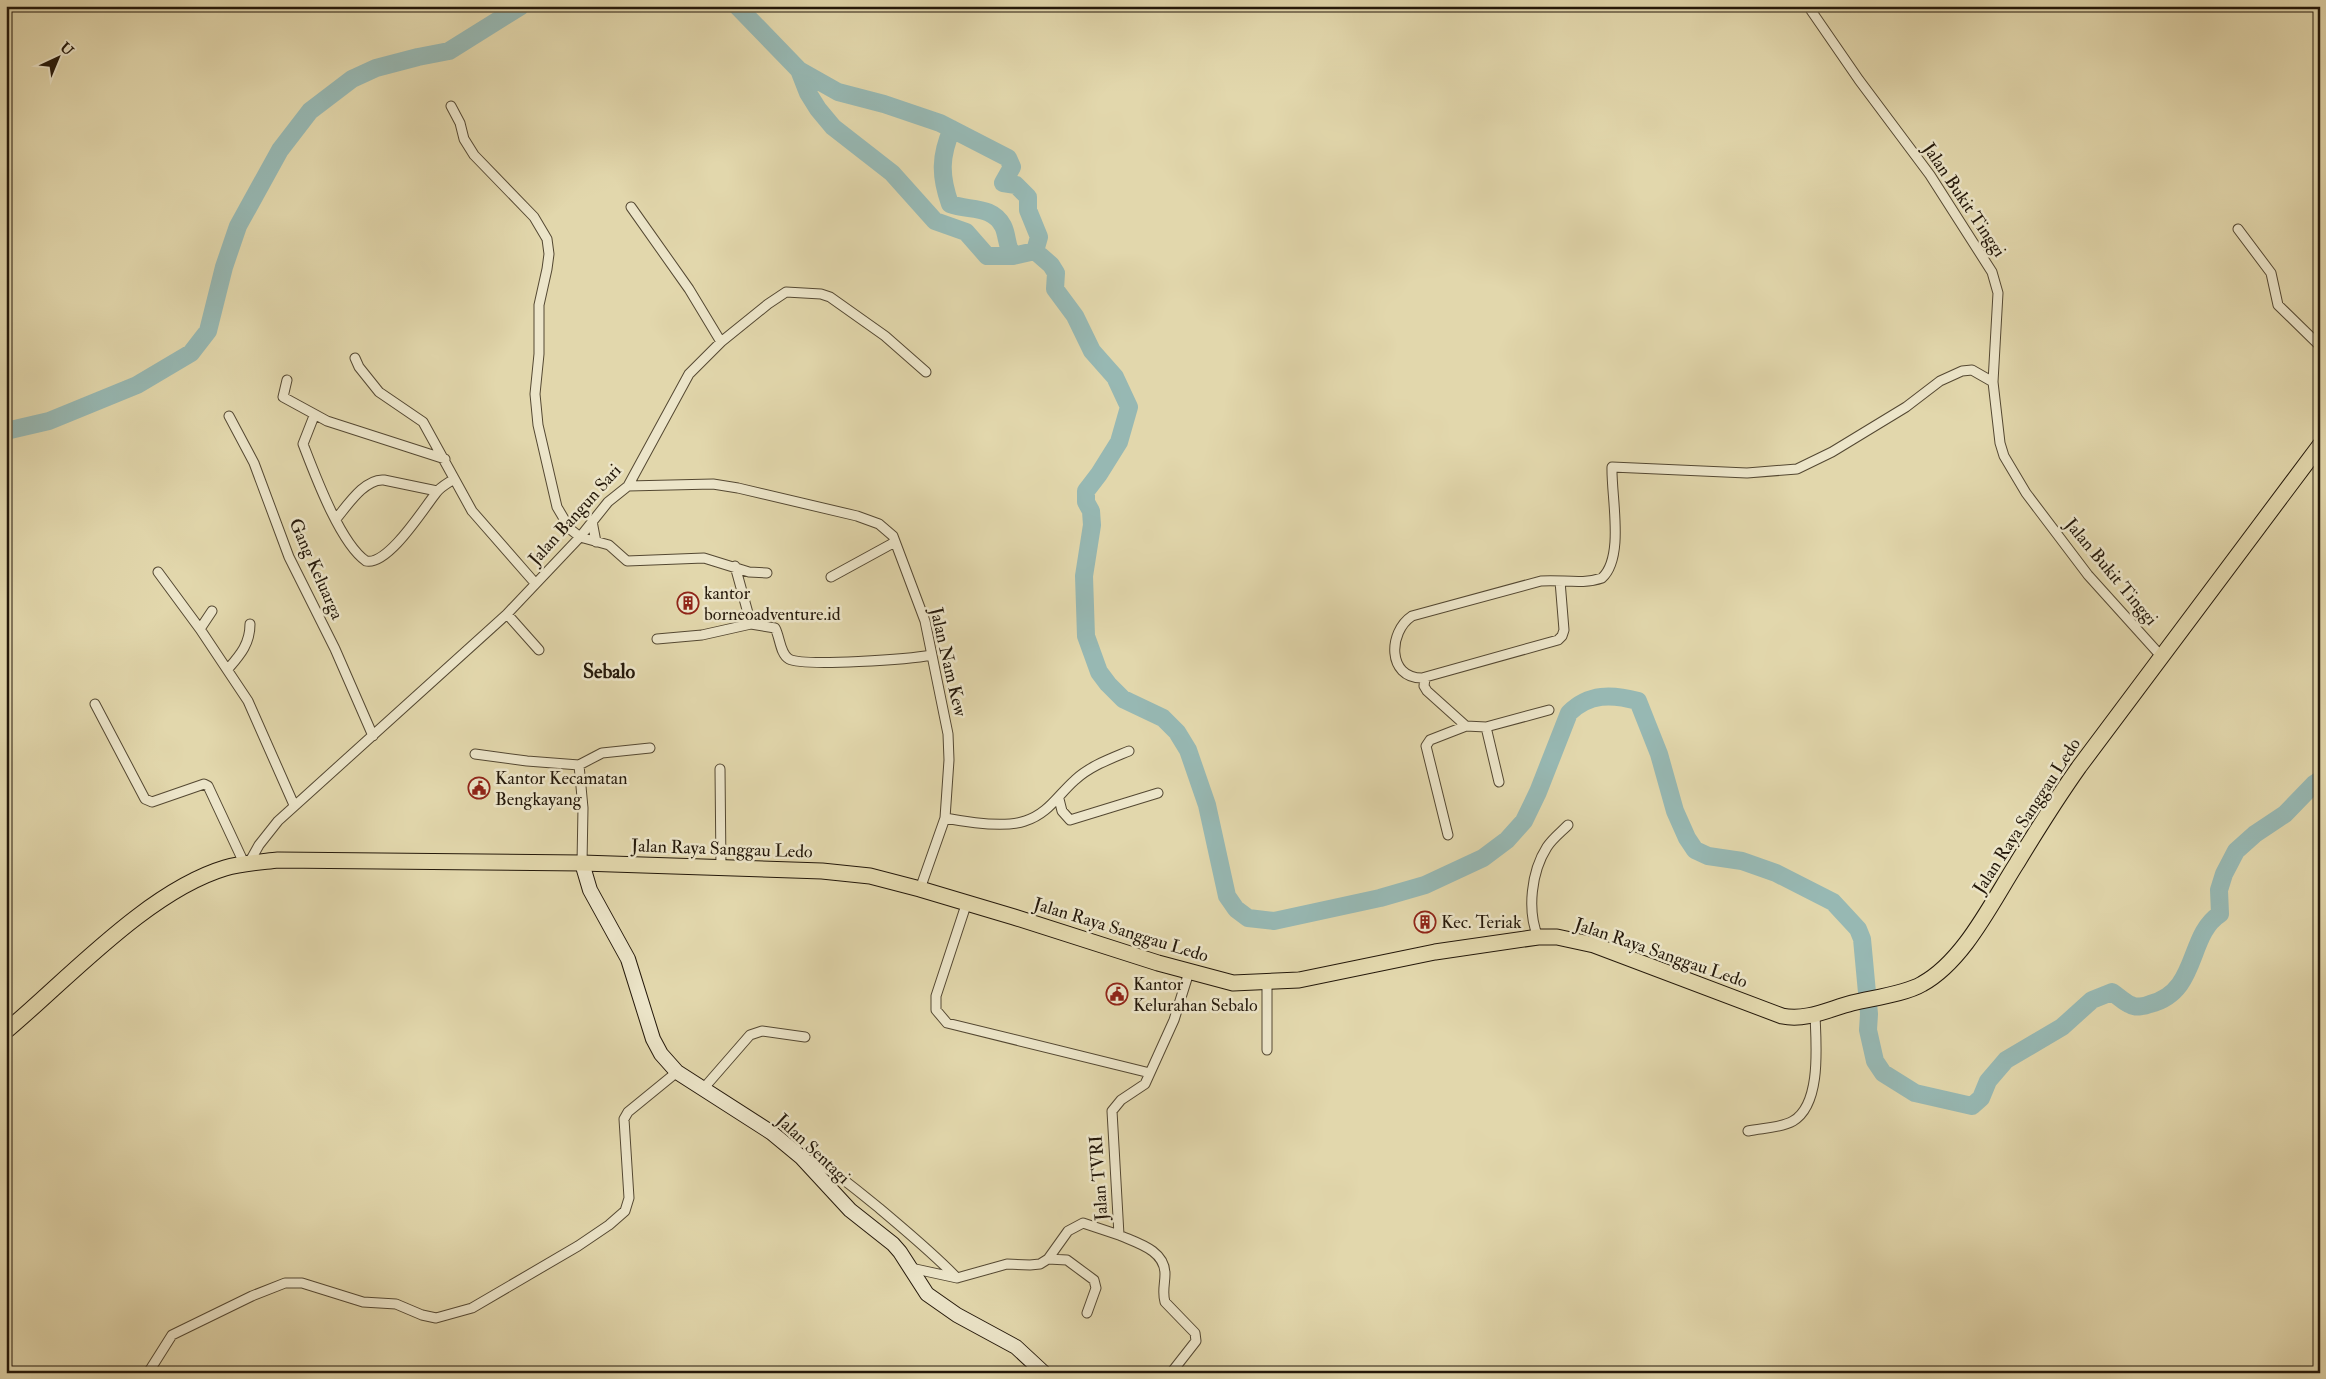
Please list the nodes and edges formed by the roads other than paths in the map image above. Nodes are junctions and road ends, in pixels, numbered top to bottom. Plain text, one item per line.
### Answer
1 (1808, 6) edge
2 (451, 106) dead end
3 (631, 207) dead end
4 (2238, 229) dead end
5 (721, 342) junction
6 (2320, 346) edge
7 (354, 358) dead end
8 (926, 372) dead end
9 (287, 380) dead end
10 (1993, 382) junction
11 (229, 416) dead end
12 (314, 416) junction
13 (2320, 445) edge
14 (445, 459) junction
15 (454, 478) junction
16 (628, 486) junction
17 (437, 491) junction
18 (336, 519) junction
19 (592, 521) junction
20 (580, 538) junction
21 (596, 542) junction
22 (895, 542) junction
23 (735, 566) junction
24 (158, 572) dead end
25 (766, 573) dead end
26 (831, 576) dead end
27 (1560, 581) junction
28 (535, 584) junction
29 (212, 611) dead end
30 (507, 614) junction
31 (250, 624) dead end
32 (751, 624) junction
33 (200, 629) junction
34 (657, 639) dead end
35 (538, 650) dead end
36 (931, 655) junction
37 (2161, 656) junction
38 (228, 670) junction
39 (1425, 678) junction
40 (95, 704) dead end
41 (1549, 710) dead end
42 (1466, 726) junction
43 (1486, 727) junction
44 (373, 736) junction
45 (650, 748) dead end
46 (1129, 751) dead end
47 (475, 754) dead end
48 (579, 765) junction
49 (720, 769) dead end
50 (1499, 782) dead end
51 (1158, 793) dead end
52 (1059, 799) junction
53 (294, 805) junction
54 (945, 818) junction
55 (1568, 825) dead end
56 (1448, 835) dead end
57 (246, 863) junction
58 (582, 863) junction
59 (721, 868) junction
60 (920, 889) junction
61 (967, 902) junction
62 (1538, 937) junction
63 (1189, 972) junction
64 (1267, 982) junction
65 (1815, 1015) junction
66 (6, 1031) edge
67 (805, 1038) dead end
68 (1267, 1050) dead end
69 (677, 1072) junction
70 (1150, 1073) junction
71 (703, 1089) junction
72 (1748, 1131) dead end
73 (800, 1157) junction
74 (1119, 1235) junction
75 (1048, 1259) junction
76 (911, 1268) junction
77 (957, 1278) junction
78 (1087, 1313) dead end
79 (148, 1373) edge
80 (1044, 1373) edge
81 (1171, 1373) edge

1 - 10 street, Jalan Bukit Tinggi
2 - 20 street
3 - 5 street
4 - 6 street
5 - 8 street, Jalan Bangun Sari
5 - 16 street, Jalan Bangun Sari
7 - 14 street
9 - 12 street
10 - 27 street
10 - 37 street, Jalan Bukit Tinggi
11 - 44 street, Gang Keluarga
12 - 14 street
12 - 18 street
13 - 37 highway, Jalan Raya Sanggau Ledo
14 - 15 street
15 - 17 street
15 - 28 street
16 - 19 street, Jalan Bangun Sari
16 - 22 street, Jalan Nam Kew
17 - 18 street
17 - 18 street
19 - 20 street, Jalan Bangun Sari
19 - 21 street
20 - 21 street
20 - 28 street, Jalan Bangun Sari
21 - 23 street
22 - 26 street
22 - 36 street, Jalan Nam Kew
23 - 25 street
23 - 32 street
24 - 33 street
27 - 39 street
27 - 39 street
28 - 30 street, Jalan Bangun Sari
29 - 33 street
30 - 35 street
30 - 44 street, Jalan Bangun Sari
31 - 38 street
32 - 34 street
32 - 36 street
33 - 38 street
36 - 54 street, Jalan Nam Kew
37 - 65 highway, Jalan Raya Sanggau Ledo
38 - 53 street
39 - 42 street
40 - 57 street
41 - 43 street
42 - 43 street
42 - 56 street
43 - 50 street
44 - 53 street, Jalan Bangun Sari
45 - 48 street
46 - 52 street
47 - 48 street
48 - 58 street
49 - 59 street
51 - 52 street
52 - 54 street
53 - 57 street, Jalan Bangun Sari
54 - 60 street, Jalan Nam Kew
55 - 62 street
57 - 58 highway, Jalan Raya Sanggau Ledo
57 - 66 highway, Jalan Raya Sanggau Ledo
58 - 59 highway, Jalan Raya Sanggau Ledo
58 - 69 main road, Jalan Sentagi
59 - 60 highway, Jalan Raya Sanggau Ledo
60 - 61 highway, Jalan Raya Sanggau Ledo
61 - 63 highway, Jalan Raya Sanggau Ledo
61 - 70 street
62 - 64 highway, Jalan Raya Sanggau Ledo
62 - 65 highway, Jalan Raya Sanggau Ledo
63 - 64 highway, Jalan Raya Sanggau Ledo
63 - 70 street, Jalan TVRI
64 - 68 street
65 - 72 street
67 - 71 street
69 - 71 main road, Jalan Sentagi
69 - 79 street
70 - 74 street, Jalan TVRI
71 - 73 main road, Jalan Sentagi
73 - 76 main road, Jalan Sentagi
73 - 77 street
74 - 75 street, Jalan TVRI
74 - 81 street
75 - 77 street
75 - 78 street
76 - 77 street
76 - 80 main road, Jalan Sentagi

